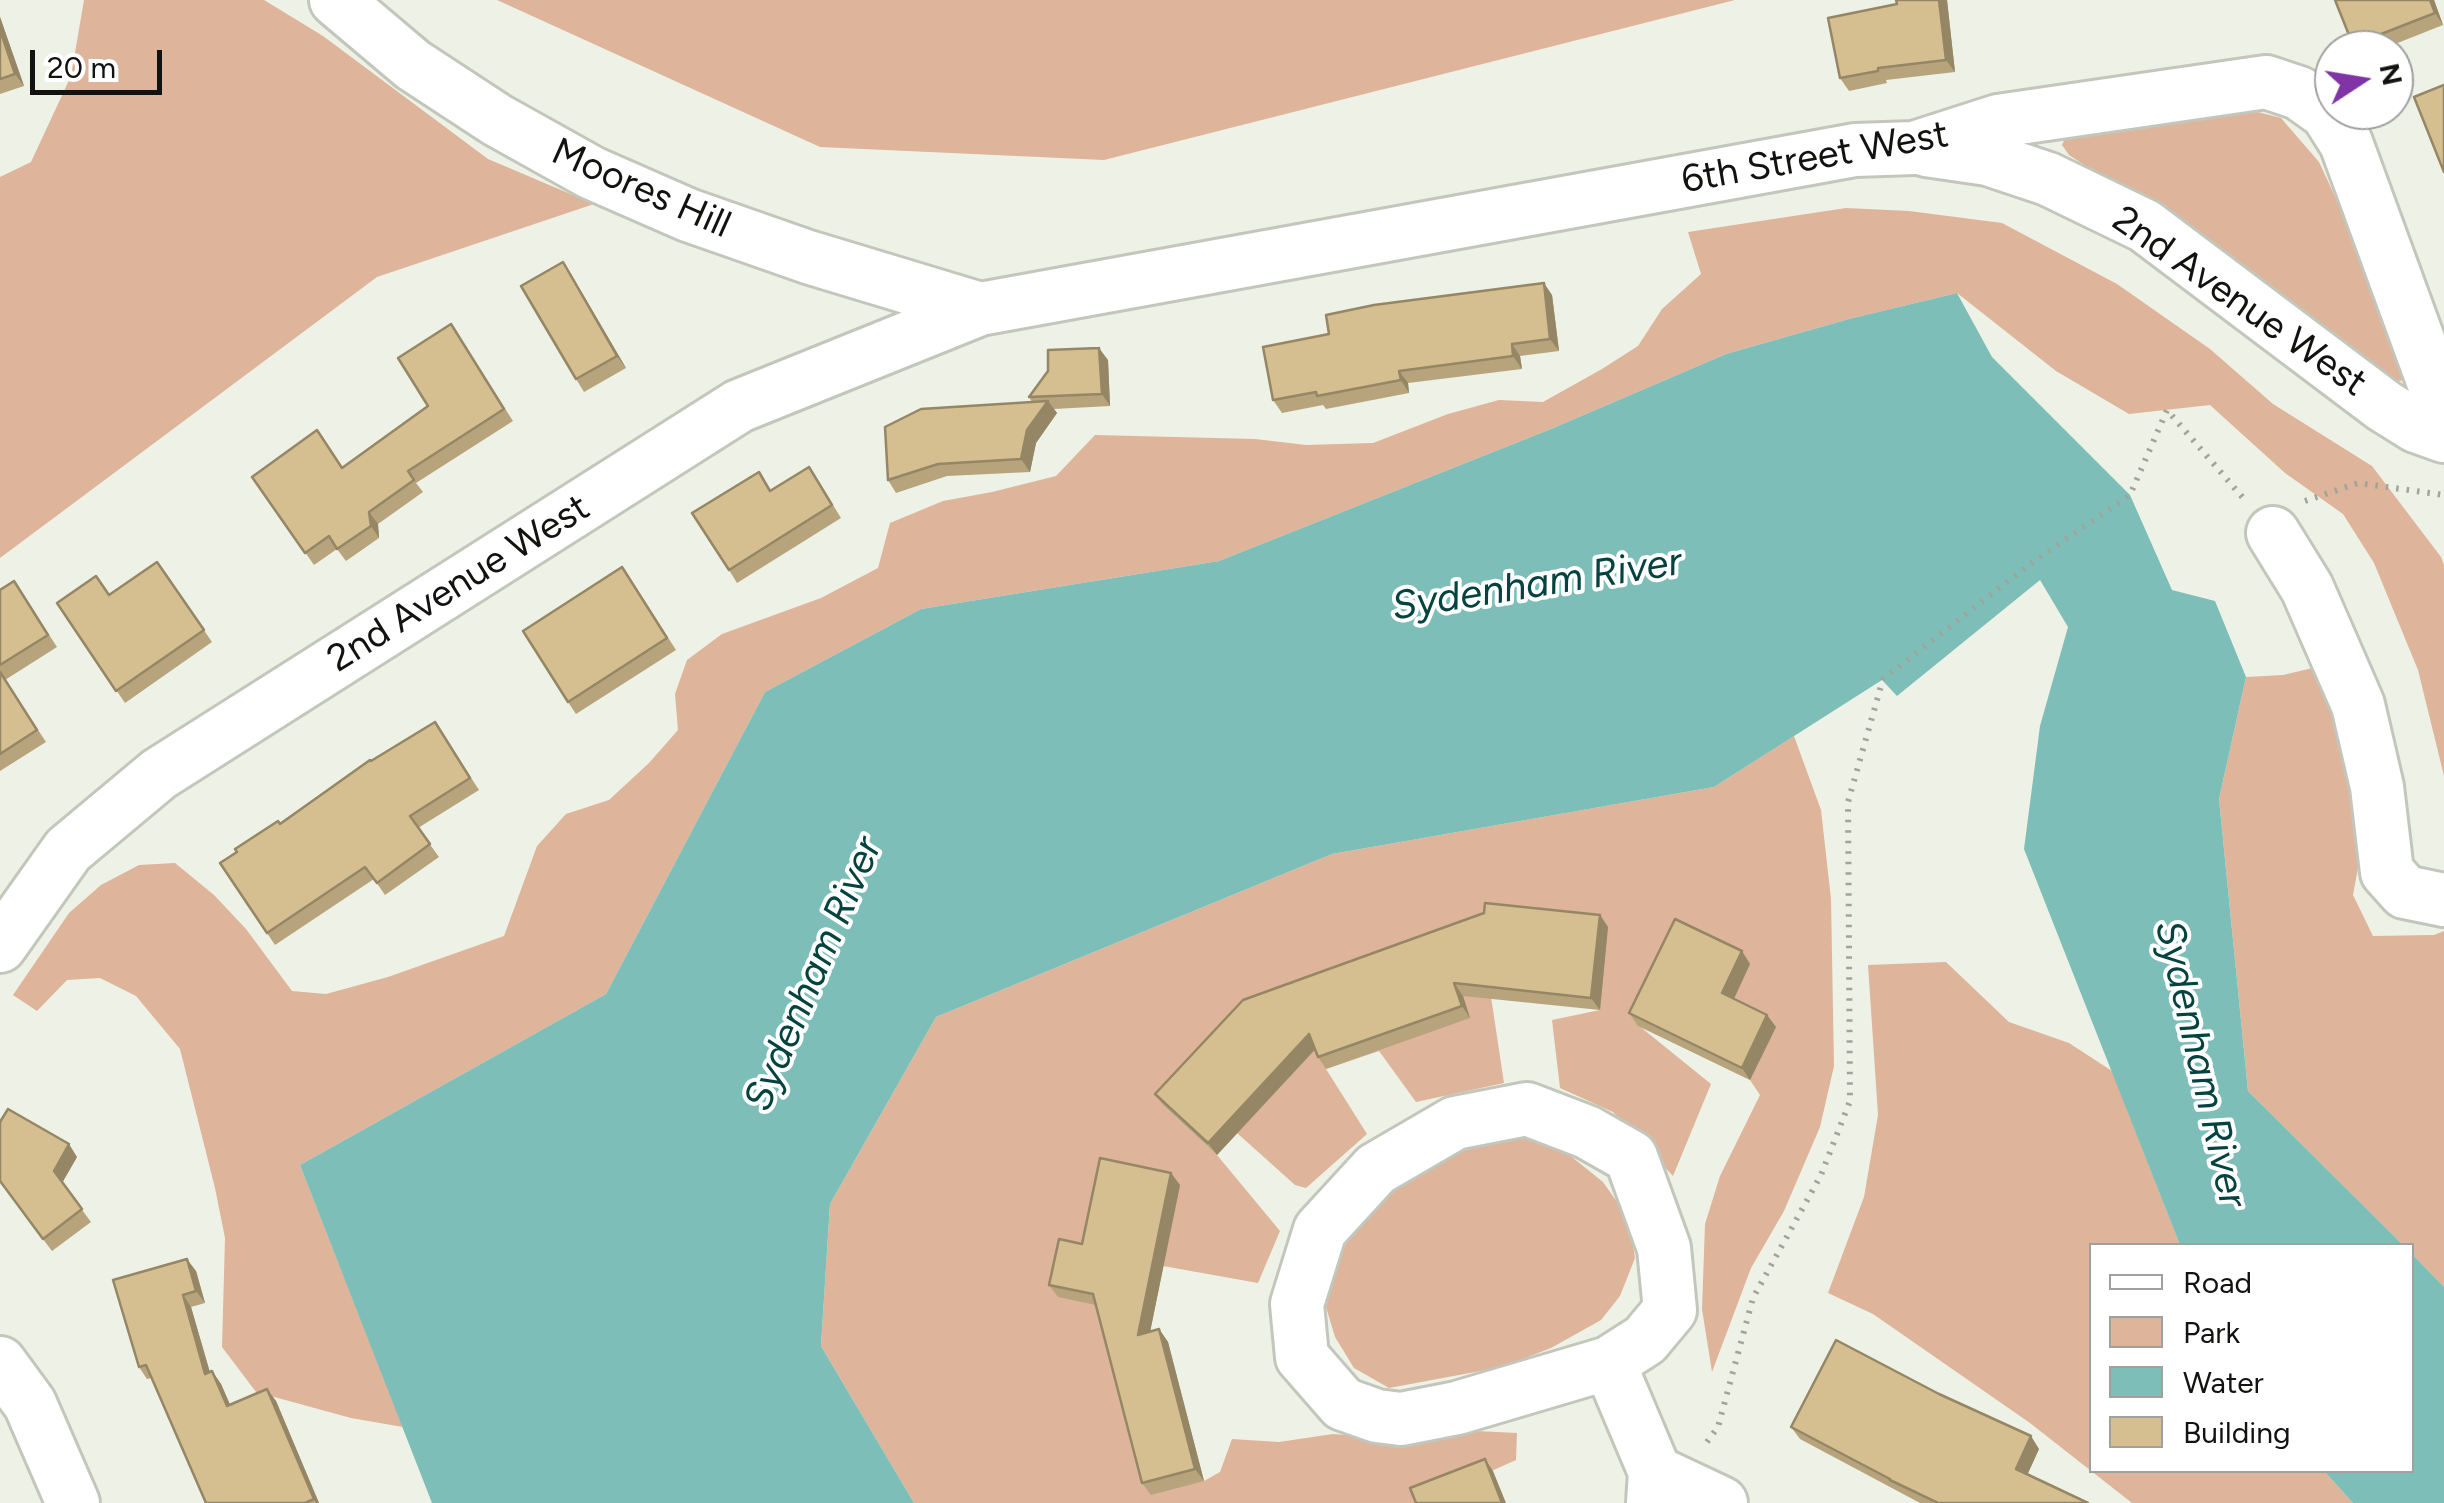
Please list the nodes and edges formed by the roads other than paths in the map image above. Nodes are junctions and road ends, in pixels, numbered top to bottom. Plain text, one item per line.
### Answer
1 (336, 0) edge
2 (1914, 148) junction
3 (980, 309) junction
4 (2444, 411) edge
5 (2444, 436) edge
6 (2280, 517) road end
7 (2444, 900) edge
8 (0, 946) edge
9 (0, 1362) edge
10 (1609, 1364) junction
11 (1654, 1488) edge
12 (74, 1503) edge
13 (1721, 1503) edge

1 - 3 street, Moores Hill
2 - 3 street, 6th Street West
2 - 4 street, 6th Street West
2 - 5 street, 2nd Avenue West
3 - 8 street, 2nd Avenue West
6 - 7 street
9 - 12 street
10 - 10 street
10 - 11 street
11 - 13 street

